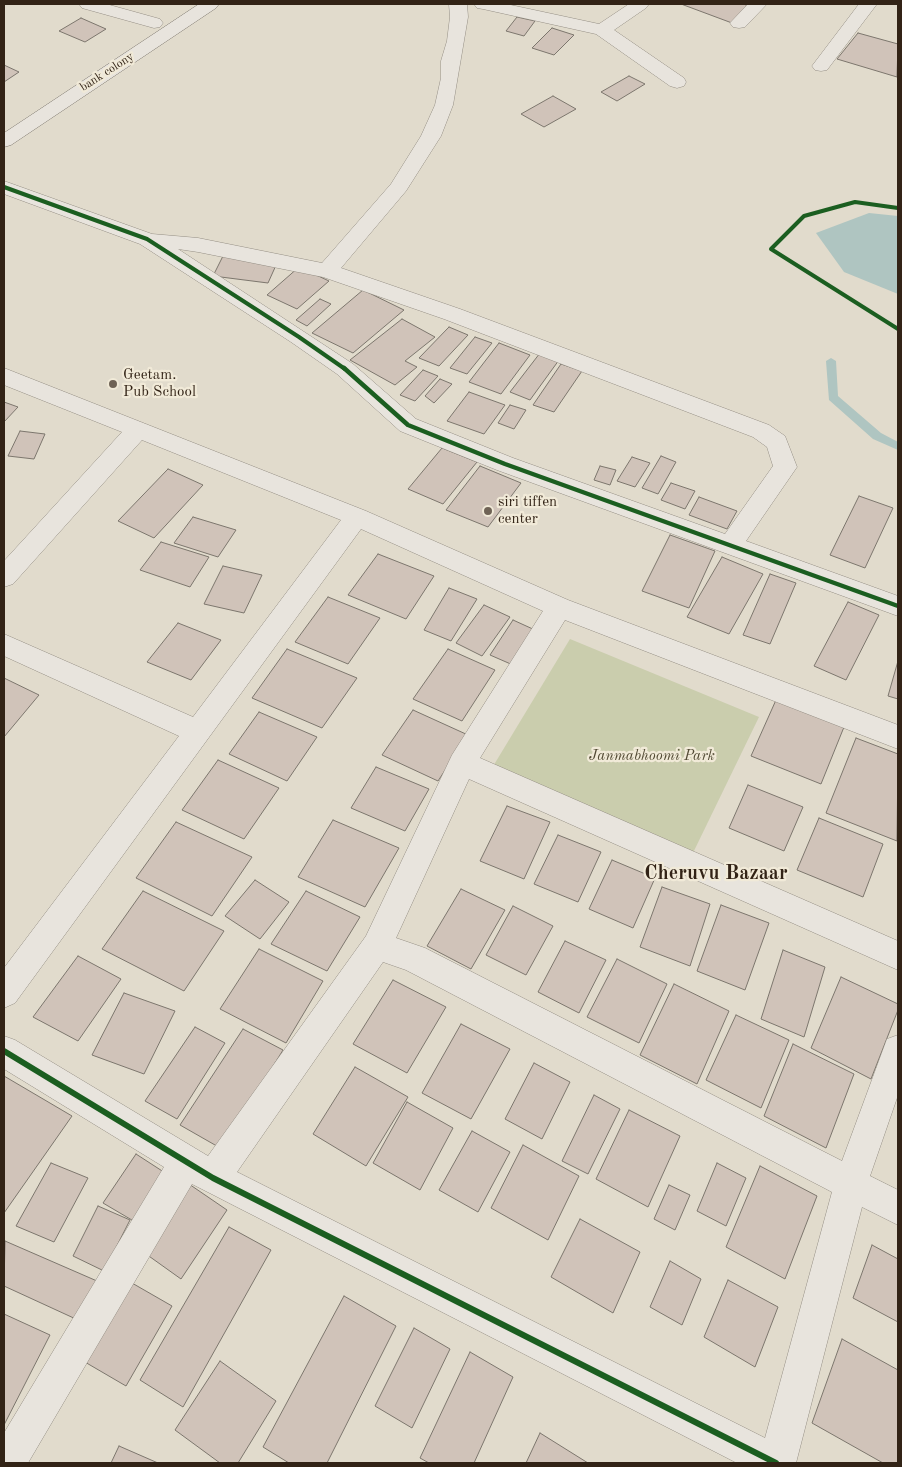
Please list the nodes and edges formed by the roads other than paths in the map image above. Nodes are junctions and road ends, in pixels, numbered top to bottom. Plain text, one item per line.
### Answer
1 (88, 4) edge
2 (185, 4) edge
3 (210, 4) edge
4 (458, 4) edge
5 (484, 4) edge
6 (640, 4) edge
7 (758, 4) edge
8 (868, 4) edge
9 (154, 24) junction
10 (739, 24) dead end
11 (602, 30) junction
12 (821, 66) dead end
13 (677, 82) dead end
14 (4, 121) edge
15 (4, 141) edge
16 (4, 187) edge
17 (147, 239) junction
18 (327, 271) junction
19 (4, 376) edge
20 (137, 430) junction
21 (357, 517) junction
22 (730, 545) junction
23 (4, 577) edge
24 (898, 606) edge
25 (559, 607) junction
26 (4, 644) edge
27 (198, 732) junction
28 (898, 737) edge
29 (462, 763) junction
30 (377, 946) junction
31 (898, 956) edge
32 (4, 993) edge
33 (898, 1050) edge
34 (4, 1051) edge
35 (200, 1169) junction
36 (851, 1183) junction
37 (898, 1208) edge
38 (7, 1463) edge
39 (776, 1463) edge

1 - 9 street
2 - 9 street
3 - 15 street, bank colony
4 - 18 street
5 - 11 street
6 - 11 street
7 - 10 street
8 - 12 street
9 - 14 street
11 - 13 street
16 - 17 street
17 - 18 street
17 - 22 street
18 - 22 street
19 - 20 street
20 - 21 street
20 - 23 street
21 - 25 street
21 - 27 street
22 - 24 street
25 - 28 street
25 - 29 street
26 - 27 street
27 - 32 street
29 - 30 street
29 - 31 street
30 - 35 street
30 - 36 street
33 - 36 street
34 - 35 street
35 - 38 street
35 - 39 street
36 - 37 street
36 - 39 street

